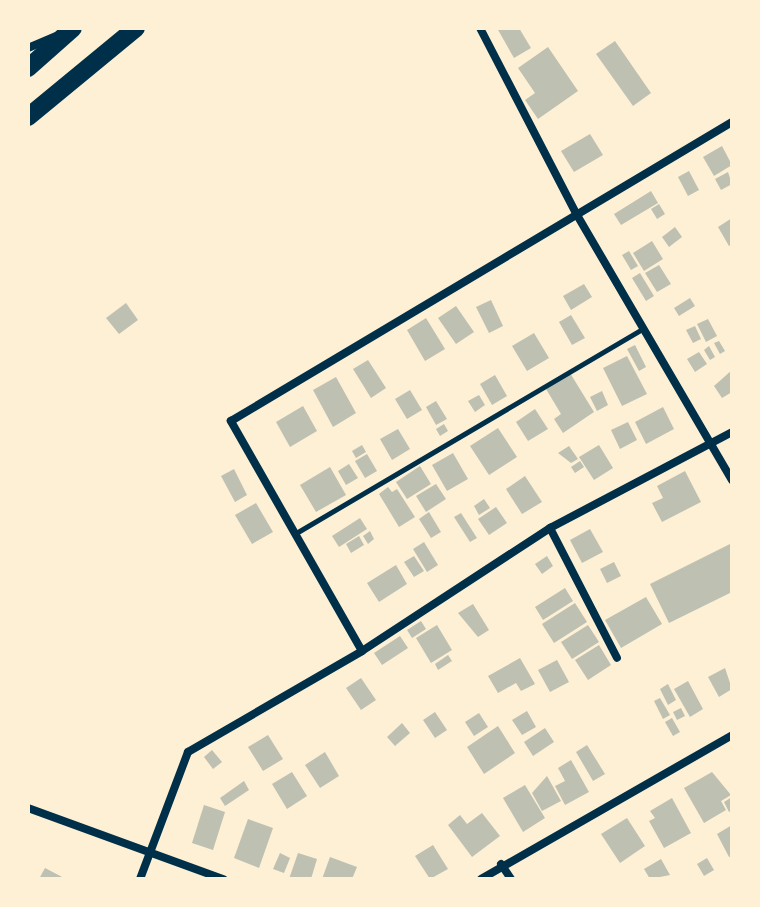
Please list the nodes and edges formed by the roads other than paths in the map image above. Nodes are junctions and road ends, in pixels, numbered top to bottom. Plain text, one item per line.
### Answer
1 (136, 28) edge
2 (480, 28) edge
3 (72, 29) edge
4 (28, 48) edge
5 (28, 68) edge
6 (28, 117) edge
7 (732, 122) edge
8 (577, 215) junction
9 (645, 328) junction
10 (732, 432) edge
11 (710, 445) junction
12 (732, 480) edge
13 (550, 528) junction
14 (296, 533) junction
15 (362, 651) junction
16 (617, 658) dead end
17 (732, 735) edge
18 (28, 808) edge
19 (150, 852) junction
20 (501, 864) junction
21 (140, 879) edge
22 (223, 879) edge
23 (481, 879) edge
24 (511, 879) edge

1 - 6 highway
2 - 8 street
3 - 4 street
3 - 5 highway
7 - 8 street
8 - 9 street
8 - 14 street
9 - 11 street
9 - 14 lane
10 - 11 street
11 - 12 street
11 - 13 street
13 - 15 street
13 - 16 street
14 - 15 street
15 - 19 street
17 - 20 street
18 - 19 street
19 - 21 street
19 - 22 street
20 - 23 street
20 - 24 street

